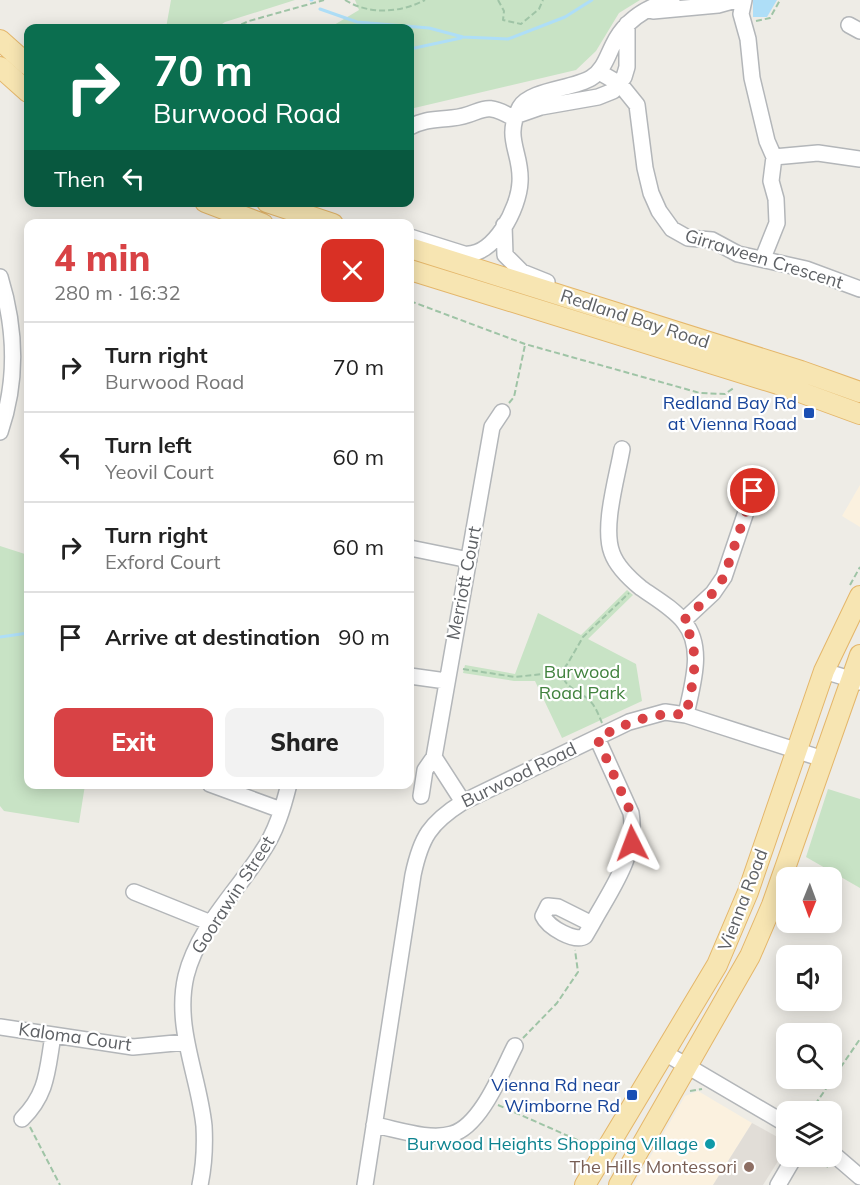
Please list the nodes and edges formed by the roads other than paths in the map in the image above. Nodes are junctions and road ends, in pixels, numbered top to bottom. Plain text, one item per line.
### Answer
1 (672, 0) edge
2 (739, 8) edge
3 (647, 10) junction
4 (627, 23) junction
5 (0, 40) edge
6 (24, 61) edge
7 (0, 67) edge
8 (599, 72) junction
9 (620, 84) junction
10 (24, 88) edge
11 (516, 117) junction
12 (414, 125) edge
13 (774, 157) junction
14 (860, 159) edge
15 (218, 207) edge
16 (282, 207) edge
17 (250, 219) edge
18 (318, 219) edge
19 (504, 225) junction
20 (414, 238) edge
21 (414, 249) edge
22 (763, 258) junction
23 (414, 271) edge
24 (0, 277) edge
25 (860, 289) edge
26 (652, 325) junction
27 (859, 391) edge
28 (502, 412) road end
29 (860, 414) edge
30 (0, 432) edge
31 (622, 450) dead end
32 (753, 491) dead end
33 (414, 549) edge
34 (469, 560) junction
35 (860, 596) edge
36 (683, 621) junction
37 (860, 655) edge
38 (824, 671) junction
39 (447, 674) junction
40 (414, 676) edge
41 (855, 681) edge
42 (686, 715) junction
43 (602, 735) junction
44 (796, 750) junction
45 (434, 757) junction
46 (823, 759) junction
47 (224, 789) edge
48 (288, 789) edge
49 (421, 796) dead end
50 (463, 801) junction
51 (282, 810) junction
52 (134, 892) dead end
53 (210, 923) junction
54 (592, 924) junction
55 (0, 1026) edge
56 (52, 1036) junction
57 (186, 1042) junction
58 (515, 1046) road end
59 (665, 1053) junction
60 (688, 1066) junction
61 (776, 1118) edge
62 (22, 1119) road end
63 (374, 1125) junction
64 (842, 1161) edge
65 (789, 1167) edge
66 (860, 1177) edge
67 (200, 1185) edge
68 (365, 1185) edge
69 (585, 1185) edge
70 (619, 1185) edge
71 (778, 1185) edge

1 - 3 street
2 - 3 street
2 - 13 street
3 - 4 street
4 - 8 street
4 - 9 street
5 - 6 main road
7 - 10 main road
8 - 9 street, Girraween Crescent
8 - 11 street
9 - 11 street
9 - 22 street, Girraween Crescent
11 - 12 street
11 - 19 street
13 - 14 street
13 - 22 street
15 - 17 main road
16 - 18 main road
19 - 20 street
19 - 26 street
21 - 26 main road, Redland Bay Road
22 - 25 street, Girraween Crescent
23 - 29 main road, Redland Bay Road
24 - 30 street
26 - 27 main road, Redland Bay Road
28 - 34 street, Merriott Court
31 - 36 street
32 - 36 street
33 - 34 street
34 - 39 street, Merriott Court
35 - 38 main road, Vienna Road
36 - 42 street
37 - 41 main road, Vienna Road
38 - 41 street
38 - 44 main road, Vienna Road
39 - 40 street
39 - 45 street, Merriott Court
41 - 46 main road, Vienna Road
42 - 43 street, Burwood Road
42 - 44 street, Burwood Road
43 - 50 street, Burwood Road
43 - 54 street
44 - 46 street, Burwood Road
44 - 59 main road, Vienna Road
45 - 49 street, Merriott Court
45 - 50 street
46 - 60 main road, Vienna Road
47 - 51 street
48 - 51 street, Goorawin Street
50 - 63 street, Burwood Road
51 - 53 street, Goorawin Street
52 - 53 street
53 - 57 street, Goorawin Street
54 - 54 street
55 - 56 street, Kaloma Court
56 - 57 street, Kaloma Court
56 - 62 street
57 - 67 street, Goorawin Street
58 - 63 street
59 - 60 street
59 - 69 main road, Vienna Road
60 - 61 street
60 - 70 main road, Vienna Road
63 - 68 street, Burwood Road
64 - 66 street
65 - 71 street

